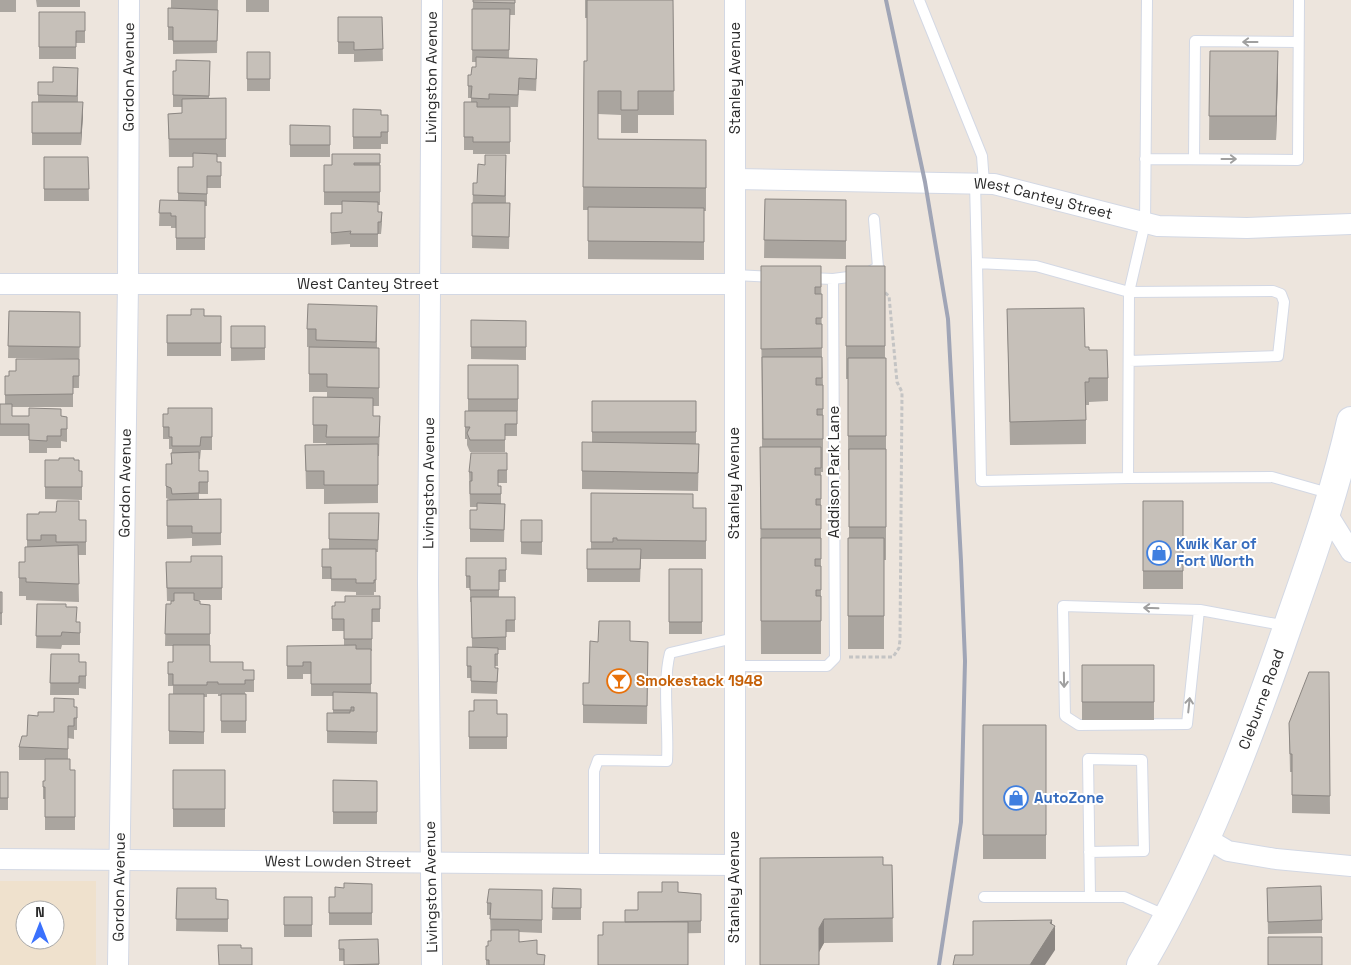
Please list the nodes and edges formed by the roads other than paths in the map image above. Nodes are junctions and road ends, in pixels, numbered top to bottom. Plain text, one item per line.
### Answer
1 (129, 0) edge
2 (432, 0) edge
3 (735, 0) edge
4 (919, 0) edge
5 (1147, 0) edge
6 (1299, 0) edge
7 (1298, 42) junction
8 (1145, 159) junction
9 (1194, 159) junction
10 (735, 180) junction
11 (979, 183) junction
12 (874, 219) dead end
13 (1145, 223) junction
14 (1351, 224) edge
15 (977, 262) junction
16 (833, 279) junction
17 (735, 280) junction
18 (0, 284) edge
19 (128, 284) junction
20 (430, 284) junction
21 (1129, 292) junction
22 (1129, 361) junction
23 (1351, 421) edge
24 (1128, 478) junction
25 (1329, 503) junction
26 (1351, 552) edge
27 (1200, 610) junction
28 (1288, 626) junction
29 (734, 638) junction
30 (734, 666) junction
31 (1206, 838) junction
32 (1089, 852) junction
33 (0, 859) edge
34 (119, 860) junction
35 (431, 863) junction
36 (594, 864) junction
37 (734, 866) junction
38 (1351, 866) edge
39 (984, 897) dead end
40 (1090, 897) junction
41 (1168, 917) junction
42 (118, 965) edge
43 (432, 965) edge
44 (735, 965) edge
45 (1141, 965) edge

1 - 19 street, Gordon Avenue
2 - 20 street, Livingston Avenue
3 - 10 street, Stanley Avenue
4 - 11 lane
5 - 8 lane
6 - 7 lane
7 -> 9 lane
9 -> 7 lane
8 - 9 lane
8 - 13 lane
10 - 11 street, West Cantey Street
10 - 17 street, Stanley Avenue
11 - 13 street, West Cantey Street
11 - 15 lane
12 - 16 lane
13 - 14 street, West Cantey Street
13 - 21 lane
15 - 21 lane
15 - 24 lane
16 - 17 lane
16 - 30 lane, Addison Park Lane
17 - 20 street, West Cantey Street
17 - 29 street, Stanley Avenue
18 - 19 street, West Cantey Street
19 - 20 street, West Cantey Street
19 - 34 street, Gordon Avenue
20 - 35 street, Livingston Avenue
21 - 22 lane
21 - 22 lane
22 - 24 lane
23 - 25 main road, Cleburne Road
24 - 25 lane
25 - 26 street
25 - 28 main road, Cleburne Road
27 -> 27 lane
27 - 28 lane
28 - 31 main road, Cleburne Road
29 - 30 street, Stanley Avenue
29 - 36 lane
30 - 37 street, Stanley Avenue
31 - 38 street
31 - 41 main road, Cleburne Road
32 - 32 lane
32 - 40 lane
33 - 34 street, West Lowden Street
34 - 35 street, West Lowden Street
34 - 42 street, Gordon Avenue
35 - 36 street, West Lowden Street
35 - 43 street, Livingston Avenue
36 - 37 street, West Lowden Street
37 - 44 street, Stanley Avenue
39 - 40 lane
40 - 41 lane
41 - 45 main road, Cleburne Road

